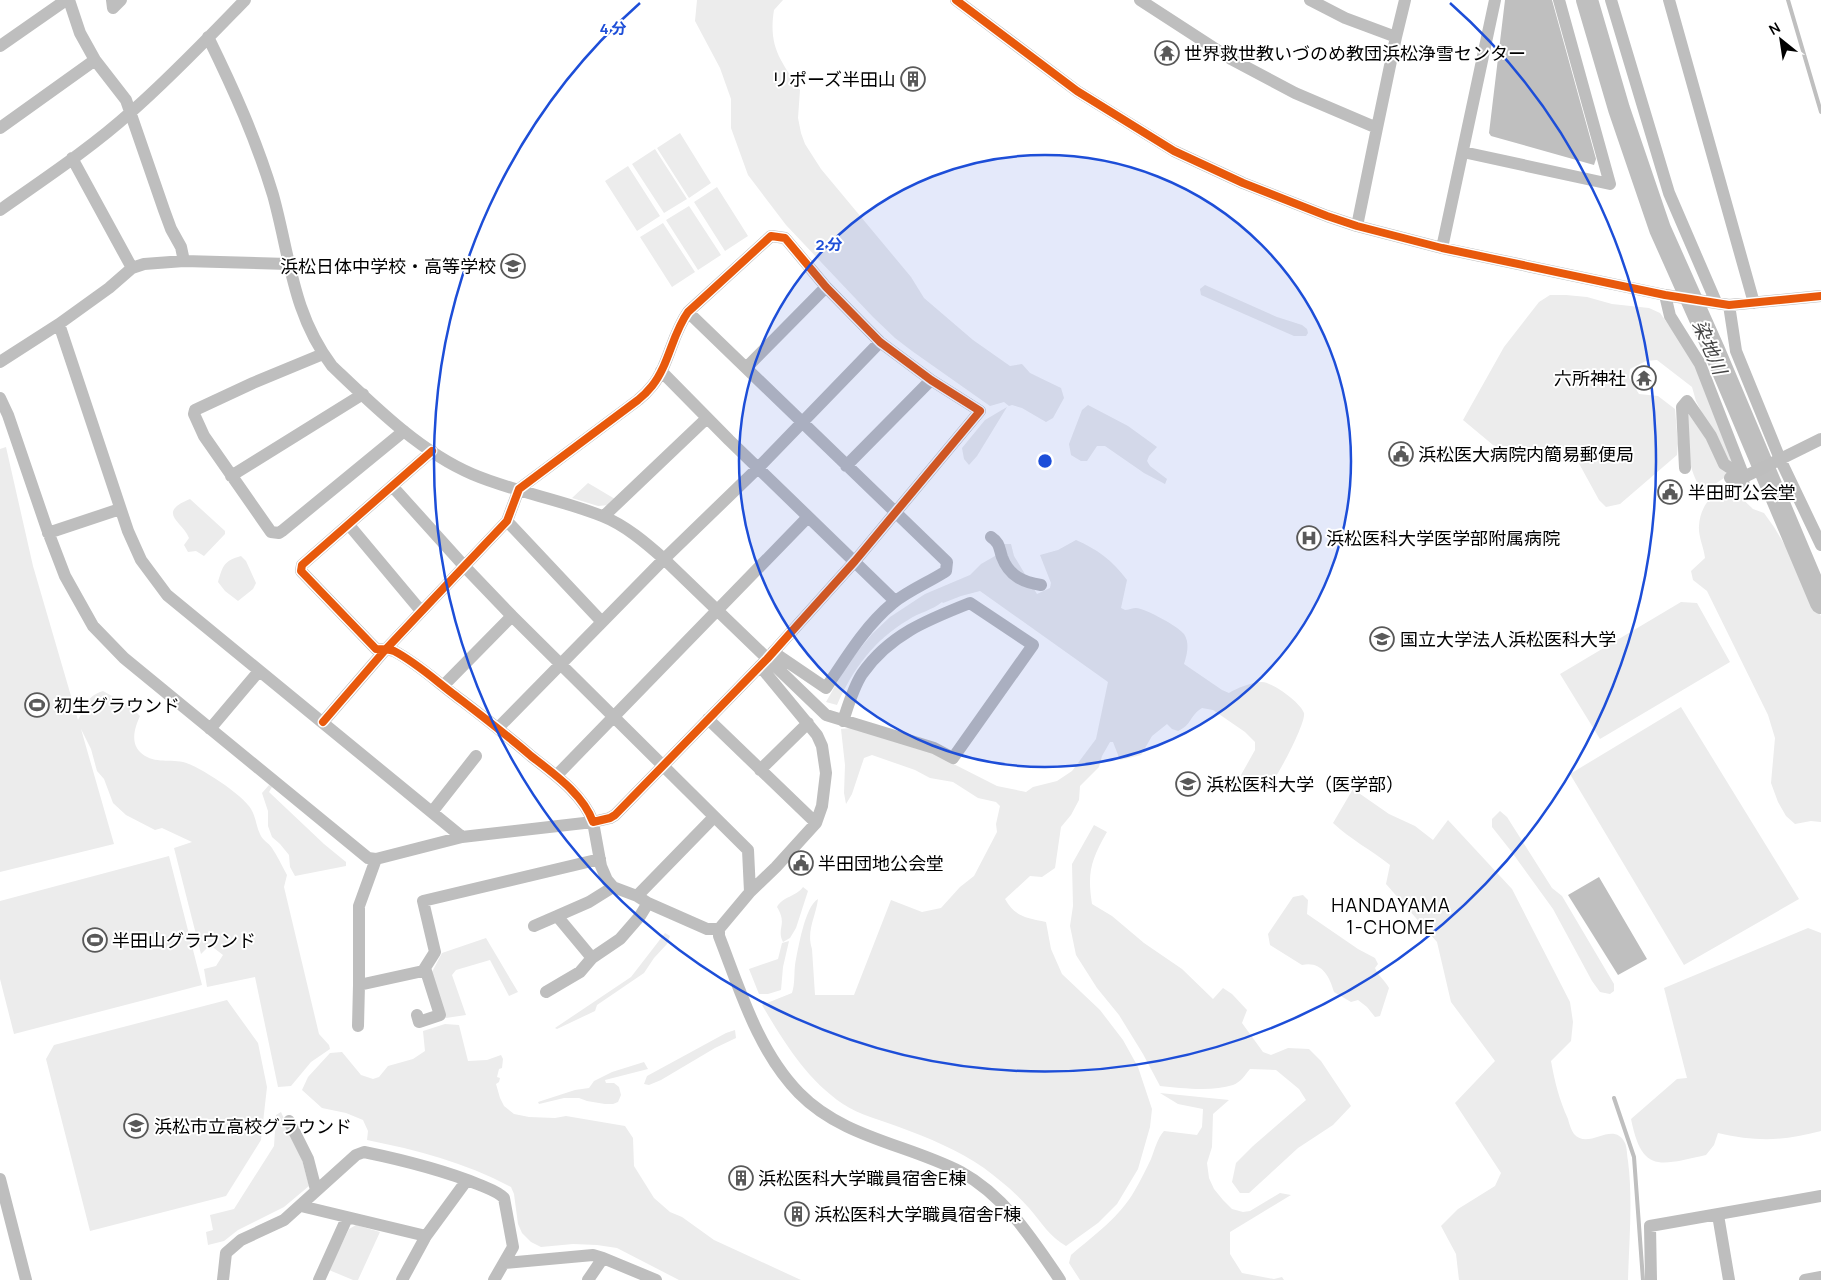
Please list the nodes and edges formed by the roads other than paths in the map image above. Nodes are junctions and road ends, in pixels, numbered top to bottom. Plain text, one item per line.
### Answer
1 (68, 0) edge
2 (112, 0) edge
3 (121, 0) edge
4 (245, 0) edge
5 (956, 0) edge
6 (1140, 0) edge
7 (1310, 0) edge
8 (1405, 0) edge
9 (1496, 0) edge
10 (1559, 0) edge
11 (1611, 0) edge
12 (1669, 0) edge
13 (973, 5) edge
14 (208, 37) junction
15 (1396, 37) junction
16 (0, 46) edge
17 (95, 60) junction
18 (131, 112) junction
19 (0, 128) edge
20 (1377, 128) junction
21 (1463, 152) junction
22 (72, 158) junction
23 (0, 210) edge
24 (1357, 226) junction
25 (1442, 248) junction
26 (184, 261) junction
27 (288, 264) junction
28 (132, 268) junction
29 (826, 287) junction
30 (1665, 295) junction
31 (1821, 296) edge
32 (1717, 302) junction
33 (1754, 303) junction
34 (688, 312) junction
35 (59, 324) junction
36 (880, 342) junction
37 (322, 354) junction
38 (0, 362) edge
39 (746, 368) junction
40 (661, 371) junction
41 (931, 380) junction
42 (363, 394) junction
43 (0, 398) edge
44 (707, 418) junction
45 (802, 422) junction
46 (404, 431) junction
47 (1821, 439) edge
48 (432, 451) junction
49 (1778, 460) junction
50 (846, 466) junction
51 (758, 468) junction
52 (1685, 468) dead end
53 (231, 476) junction
54 (1746, 476) junction
55 (1730, 478) dead end
56 (392, 486) junction
57 (519, 490) junction
58 (120, 509) junction
59 (895, 512) junction
60 (604, 516) junction
61 (808, 517) junction
62 (507, 522) junction
63 (349, 525) junction
64 (48, 533) junction
65 (991, 537) dead end
66 (1821, 545) edge
67 (664, 559) junction
68 (855, 561) junction
69 (465, 567) junction
70 (1041, 586) dead end
71 (895, 601) junction
72 (717, 610) junction
73 (421, 611) junction
74 (512, 616) junction
75 (602, 622) junction
76 (386, 649) junction
77 (767, 659) junction
78 (561, 665) junction
79 (259, 671) junction
80 (443, 686) junction
81 (614, 717) junction
82 (708, 719) junction
83 (843, 721) junction
84 (323, 722) junction
85 (808, 723) junction
86 (498, 728) junction
87 (210, 729) junction
88 (476, 756) dead end
89 (663, 766) junction
90 (760, 770) junction
91 (556, 776) junction
92 (432, 812) junction
93 (714, 817) junction
94 (593, 822) junction
95 (816, 823) junction
96 (462, 837) junction
97 (376, 858) junction
98 (600, 859) junction
99 (613, 887) junction
100 (750, 892) junction
101 (637, 896) junction
102 (648, 903) junction
103 (557, 916) junction
104 (534, 926) dead end
105 (719, 928) junction
106 (592, 958) junction
107 (425, 968) junction
108 (359, 985) junction
109 (556, 991) dead end
110 (417, 1014) dead end
111 (358, 1026) dead end
112 (289, 1121) dead end
113 (467, 1180) junction
114 (1, 1187) edge
115 (316, 1190) junction
116 (1821, 1196) edge
117 (300, 1206) junction
118 (1718, 1215) junction
119 (347, 1218) junction
120 (426, 1236) junction
121 (603, 1258) junction
122 (505, 1263) junction
123 (1821, 1277) edge
124 (26, 1280) edge
125 (224, 1280) edge
126 (319, 1280) edge
127 (402, 1280) edge
128 (494, 1280) edge
129 (588, 1280) edge
130 (656, 1280) edge
131 (1060, 1280) edge
132 (1651, 1280) edge
133 (1729, 1280) edge
134 (1805, 1280) edge

1 - 16 street
1 - 17 street
2 - 3 street
4 - 14 street
5 - 13 street
6 - 20 street
7 - 15 street
8 - 15 street
9 - 21 street
10 - 21 street
11 - 32 street
12 - 33 street
13 - 24 street
14 - 18 street
14 - 27 street
15 - 20 street
17 - 18 street
17 - 19 street
18 - 22 street
18 - 26 street
20 - 24 street
21 - 25 street
22 - 23 street
22 - 28 street
24 - 25 street
25 - 30 street
26 - 27 street
26 - 28 street
27 - 37 street
28 - 35 street
29 - 34 street
29 - 36 street
29 - 39 street
30 - 32 street
30 - 54 street
31 - 33 street
32 - 33 street
32 - 49 street
34 - 39 street
34 - 40 street
35 - 38 street
35 - 58 street
36 - 41 street
36 - 45 street
37 - 42 street
37 - 53 street
39 - 45 street
40 - 44 street
40 - 57 street
41 - 50 street
41 - 59 street
42 - 46 street
42 - 53 street
43 - 64 street
44 - 51 street
44 - 60 street
45 - 50 street
45 - 51 street
46 - 48 street
46 - 53 street
47 - 49 street
48 - 56 street
48 - 57 street
49 - 54 street
49 - 66 street
50 - 59 street
51 - 61 street
51 - 67 street
52 - 54 street
54 - 55 street
56 - 63 street
56 - 69 street
57 - 60 street
57 - 62 street
58 - 64 street
58 - 79 street
59 - 68 street
59 - 71 street
60 - 67 street
61 - 68 street
61 - 72 street
62 - 69 street
62 - 75 street
63 - 73 street
63 - 76 street
64 - 87 street
65 - 70 street
67 - 72 street
67 - 75 street
68 - 71 street
68 - 77 street
69 - 73 street
69 - 74 street
71 - 77 street
72 - 77 street
72 - 81 street
73 - 76 street
74 - 78 street
74 - 80 street
75 - 78 street
76 - 80 street
76 - 84 street
77 - 82 street
77 - 83 street
77 - 85 street
78 - 81 street
78 - 86 street
79 - 84 street
79 - 87 street
80 - 86 street
81 - 89 street
81 - 91 street
82 - 89 street
82 - 90 street
83 - 83 street
84 - 92 street
85 - 90 street
85 - 95 street
86 - 91 street
87 - 97 street
88 - 92 street
89 - 93 street
89 - 94 street
90 - 95 street
91 - 94 street
92 - 96 street
93 - 100 street
93 - 101 street
94 - 96 street
94 - 98 street
95 - 100 street
96 - 97 street
97 - 108 street
98 - 99 street
98 - 107 street
99 - 101 street
99 - 103 street
100 - 105 street
101 - 102 street
102 - 105 street
102 - 106 street
103 - 104 street
103 - 106 street
105 - 131 street
106 - 109 street
107 - 108 street
107 - 110 street
108 - 111 street
112 - 115 street
113 - 115 street
113 - 120 street
113 - 122 street
114 - 124 street
115 - 117 street
116 - 118 street
117 - 119 street
117 - 125 street
118 - 132 street
118 - 133 street
119 - 120 street
119 - 126 street
120 - 127 street
121 - 122 street
121 - 129 street
121 - 130 street
122 - 128 street
123 - 134 street

